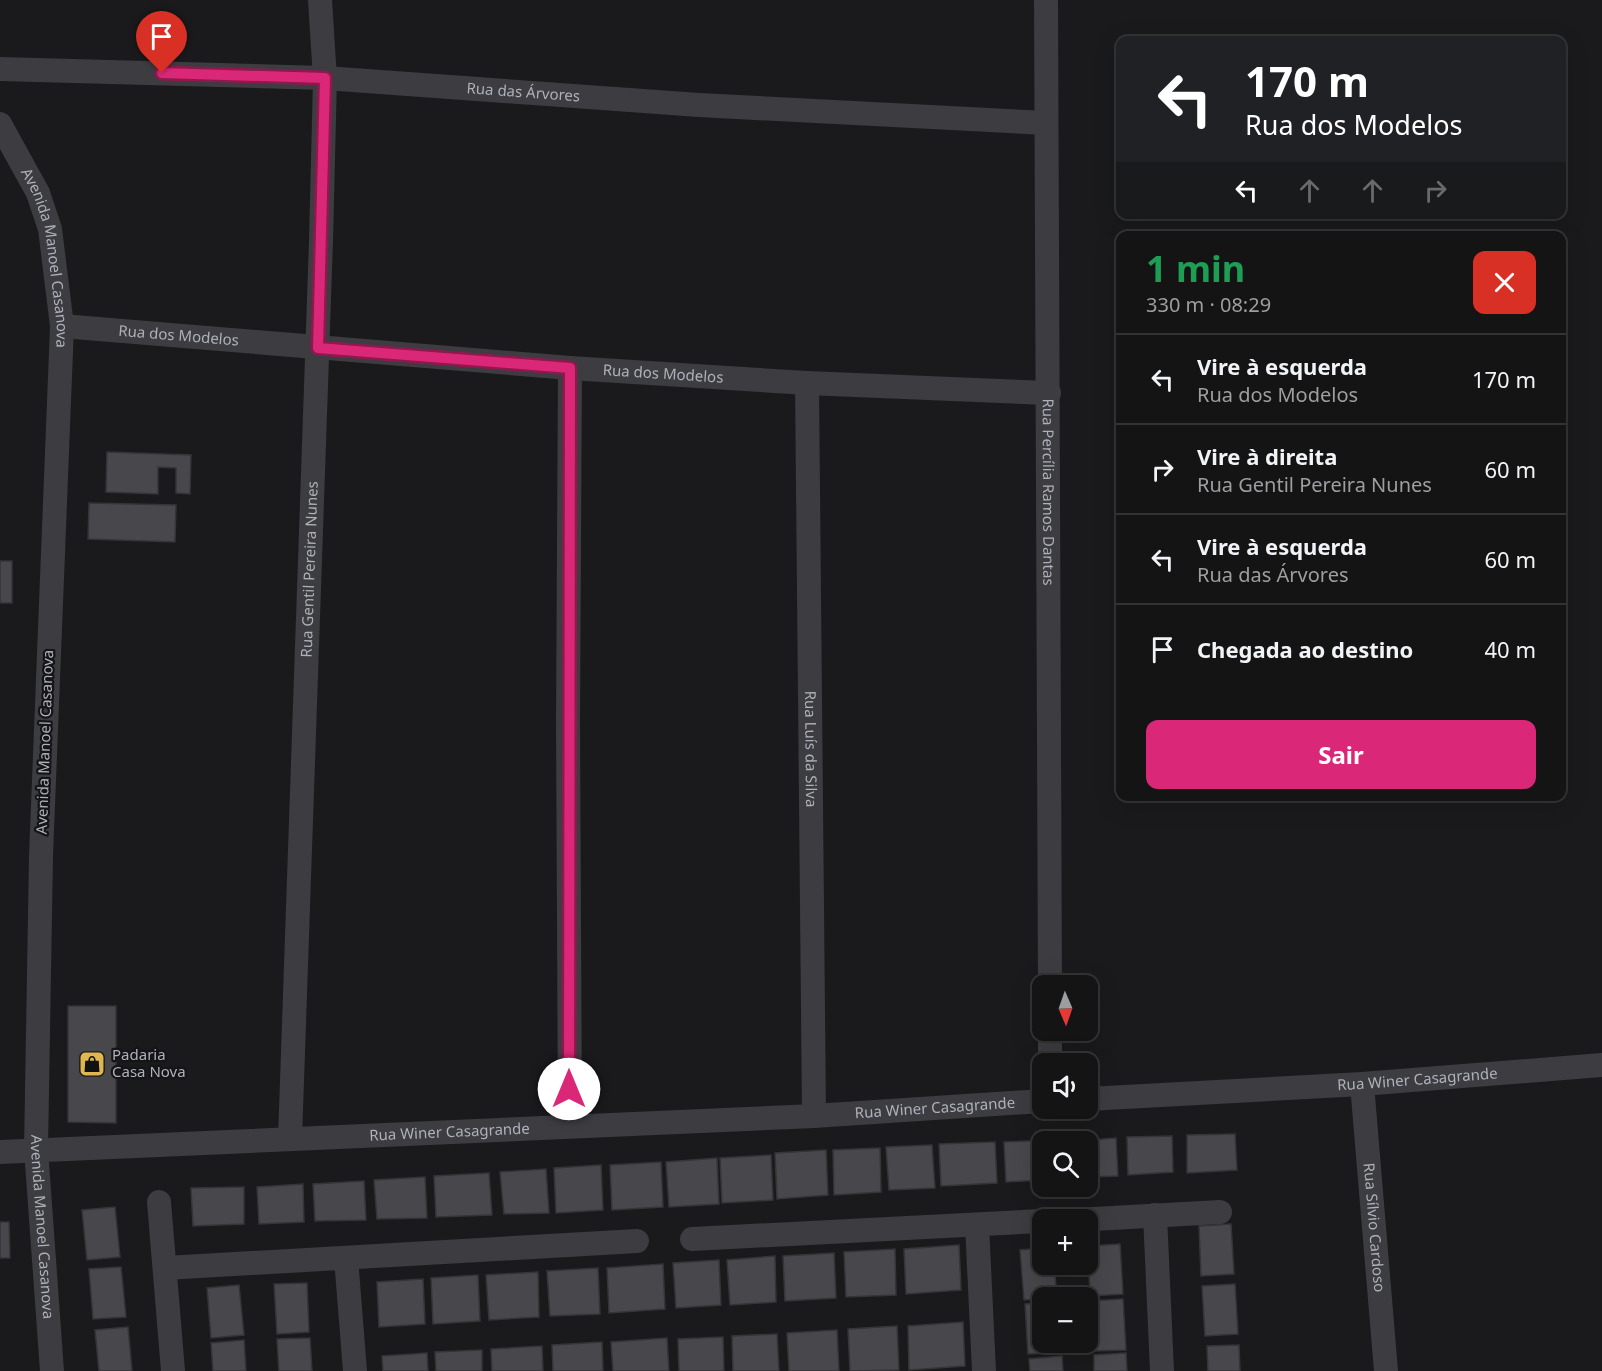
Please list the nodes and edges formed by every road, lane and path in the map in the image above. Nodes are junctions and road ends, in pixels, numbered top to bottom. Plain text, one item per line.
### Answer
1 (320, 0) edge
2 (1046, 0) edge
3 (0, 69) edge
4 (325, 78) junction
5 (1046, 123) junction
6 (0, 124) edge
7 (62, 326) junction
8 (318, 348) junction
9 (570, 368) junction
10 (807, 383) junction
11 (1049, 393) junction
12 (1050, 975) edge
13 (1602, 1065) edge
14 (1362, 1084) junction
15 (1098, 1097) edge
16 (1032, 1102) edge
17 (814, 1116) junction
18 (570, 1125) junction
19 (290, 1139) junction
20 (36, 1149) junction
21 (0, 1152) edge
22 (159, 1202) dead end
23 (1220, 1212) dead end
24 (1155, 1215) junction
25 (1098, 1219) edge
26 (1032, 1222) edge
27 (977, 1225) junction
28 (692, 1239) dead end
29 (637, 1241) dead end
30 (346, 1258) junction
31 (165, 1268) junction
32 (51, 1371) edge
33 (173, 1371) edge
34 (355, 1371) edge
35 (984, 1371) edge
36 (1162, 1371) edge
37 (1386, 1371) edge

1 - 4 street, Rua Gentil Pereira Nunes
2 - 5 street, Rua Percília Ramos Dantas
3 - 4 street, Rua das Árvores
4 - 5 street, Rua das Árvores
4 - 8 street, Rua Gentil Pereira Nunes
5 - 11 street, Rua Percília Ramos Dantas
6 - 7 street, Avenida Manoel Casanova
7 - 8 street, Rua dos Modelos
7 - 20 street, Avenida Manoel Casanova
8 - 9 street, Rua dos Modelos
8 - 19 street, Rua Gentil Pereira Nunes
9 - 10 street, Rua dos Modelos
9 - 18 street
10 - 11 street, Rua dos Modelos
10 - 17 street, Rua Luís da Silva
11 - 12 street, Rua Percília Ramos Dantas
13 - 14 street, Rua Winer Casagrande
14 - 15 street, Rua Winer Casagrande
14 - 37 street, Rua Sílvio Cardoso
16 - 17 street, Rua Winer Casagrande
17 - 18 street, Rua Winer Casagrande
18 - 19 street, Rua Winer Casagrande
19 - 20 street, Rua Winer Casagrande
20 - 21 street, Rua Winer Casagrande
20 - 32 street, Avenida Manoel Casanova
22 - 31 street
23 - 24 street
24 - 25 street
24 - 36 street
26 - 27 street
27 - 28 street
27 - 35 street
29 - 30 street
30 - 31 street
30 - 34 street
31 - 33 street

